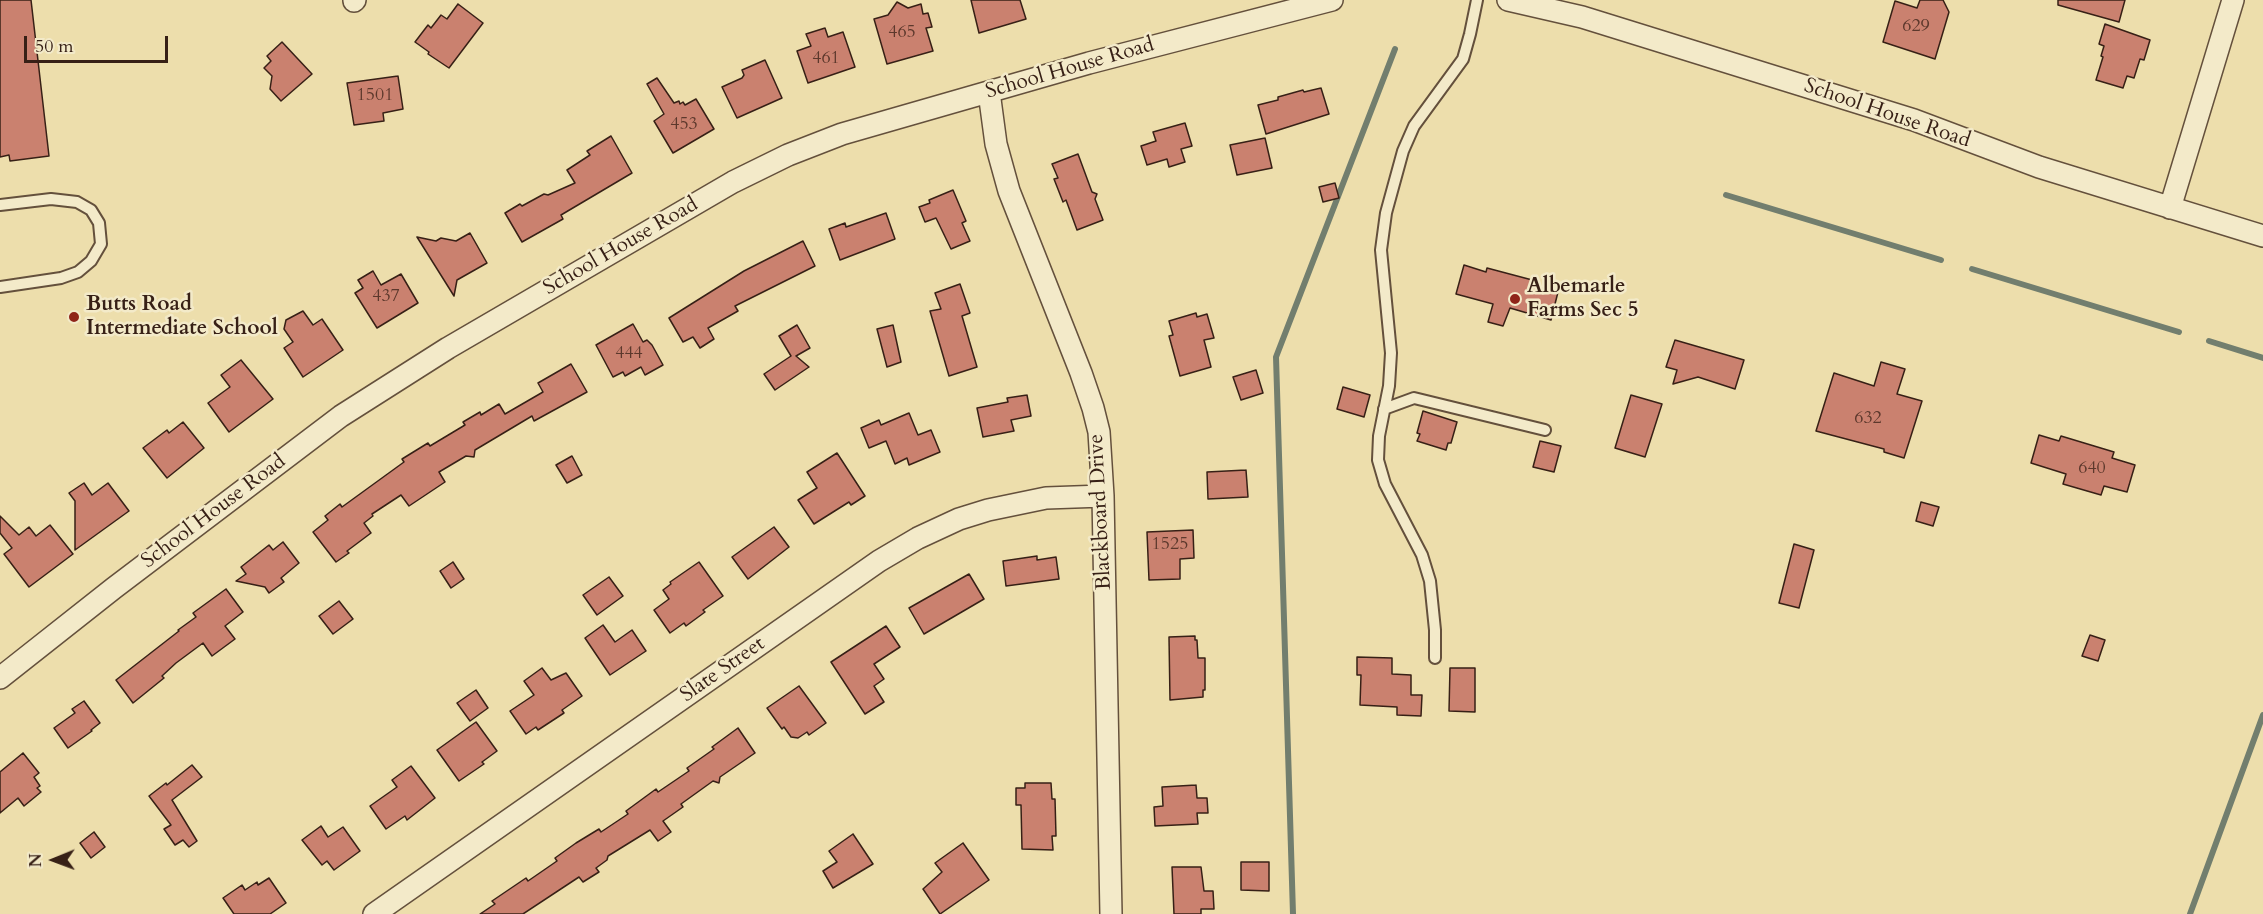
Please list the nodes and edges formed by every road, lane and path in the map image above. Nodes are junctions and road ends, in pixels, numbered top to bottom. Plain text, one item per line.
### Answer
1 (1332, 0) edge
2 (1477, 0) edge
3 (1508, 0) edge
4 (2233, 0) edge
5 (989, 92) junction
6 (0, 205) edge
7 (2169, 208) junction
8 (2263, 236) edge
9 (0, 287) edge
10 (1384, 408) junction
11 (1545, 430) dead end
12 (1103, 496) junction
13 (1435, 658) dead end
14 (0, 678) edge
15 (374, 914) edge
16 (1111, 914) edge

1 - 5 street, School House Road
2 - 10 lane
3 - 7 street, School House Road
4 - 7 street
5 - 12 street, Blackboard Drive
5 - 14 street, School House Road
6 - 9 lane
7 - 8 street, School House Road
10 - 11 lane
10 - 13 lane
12 - 15 street, Slate Street
12 - 16 street, Blackboard Drive

